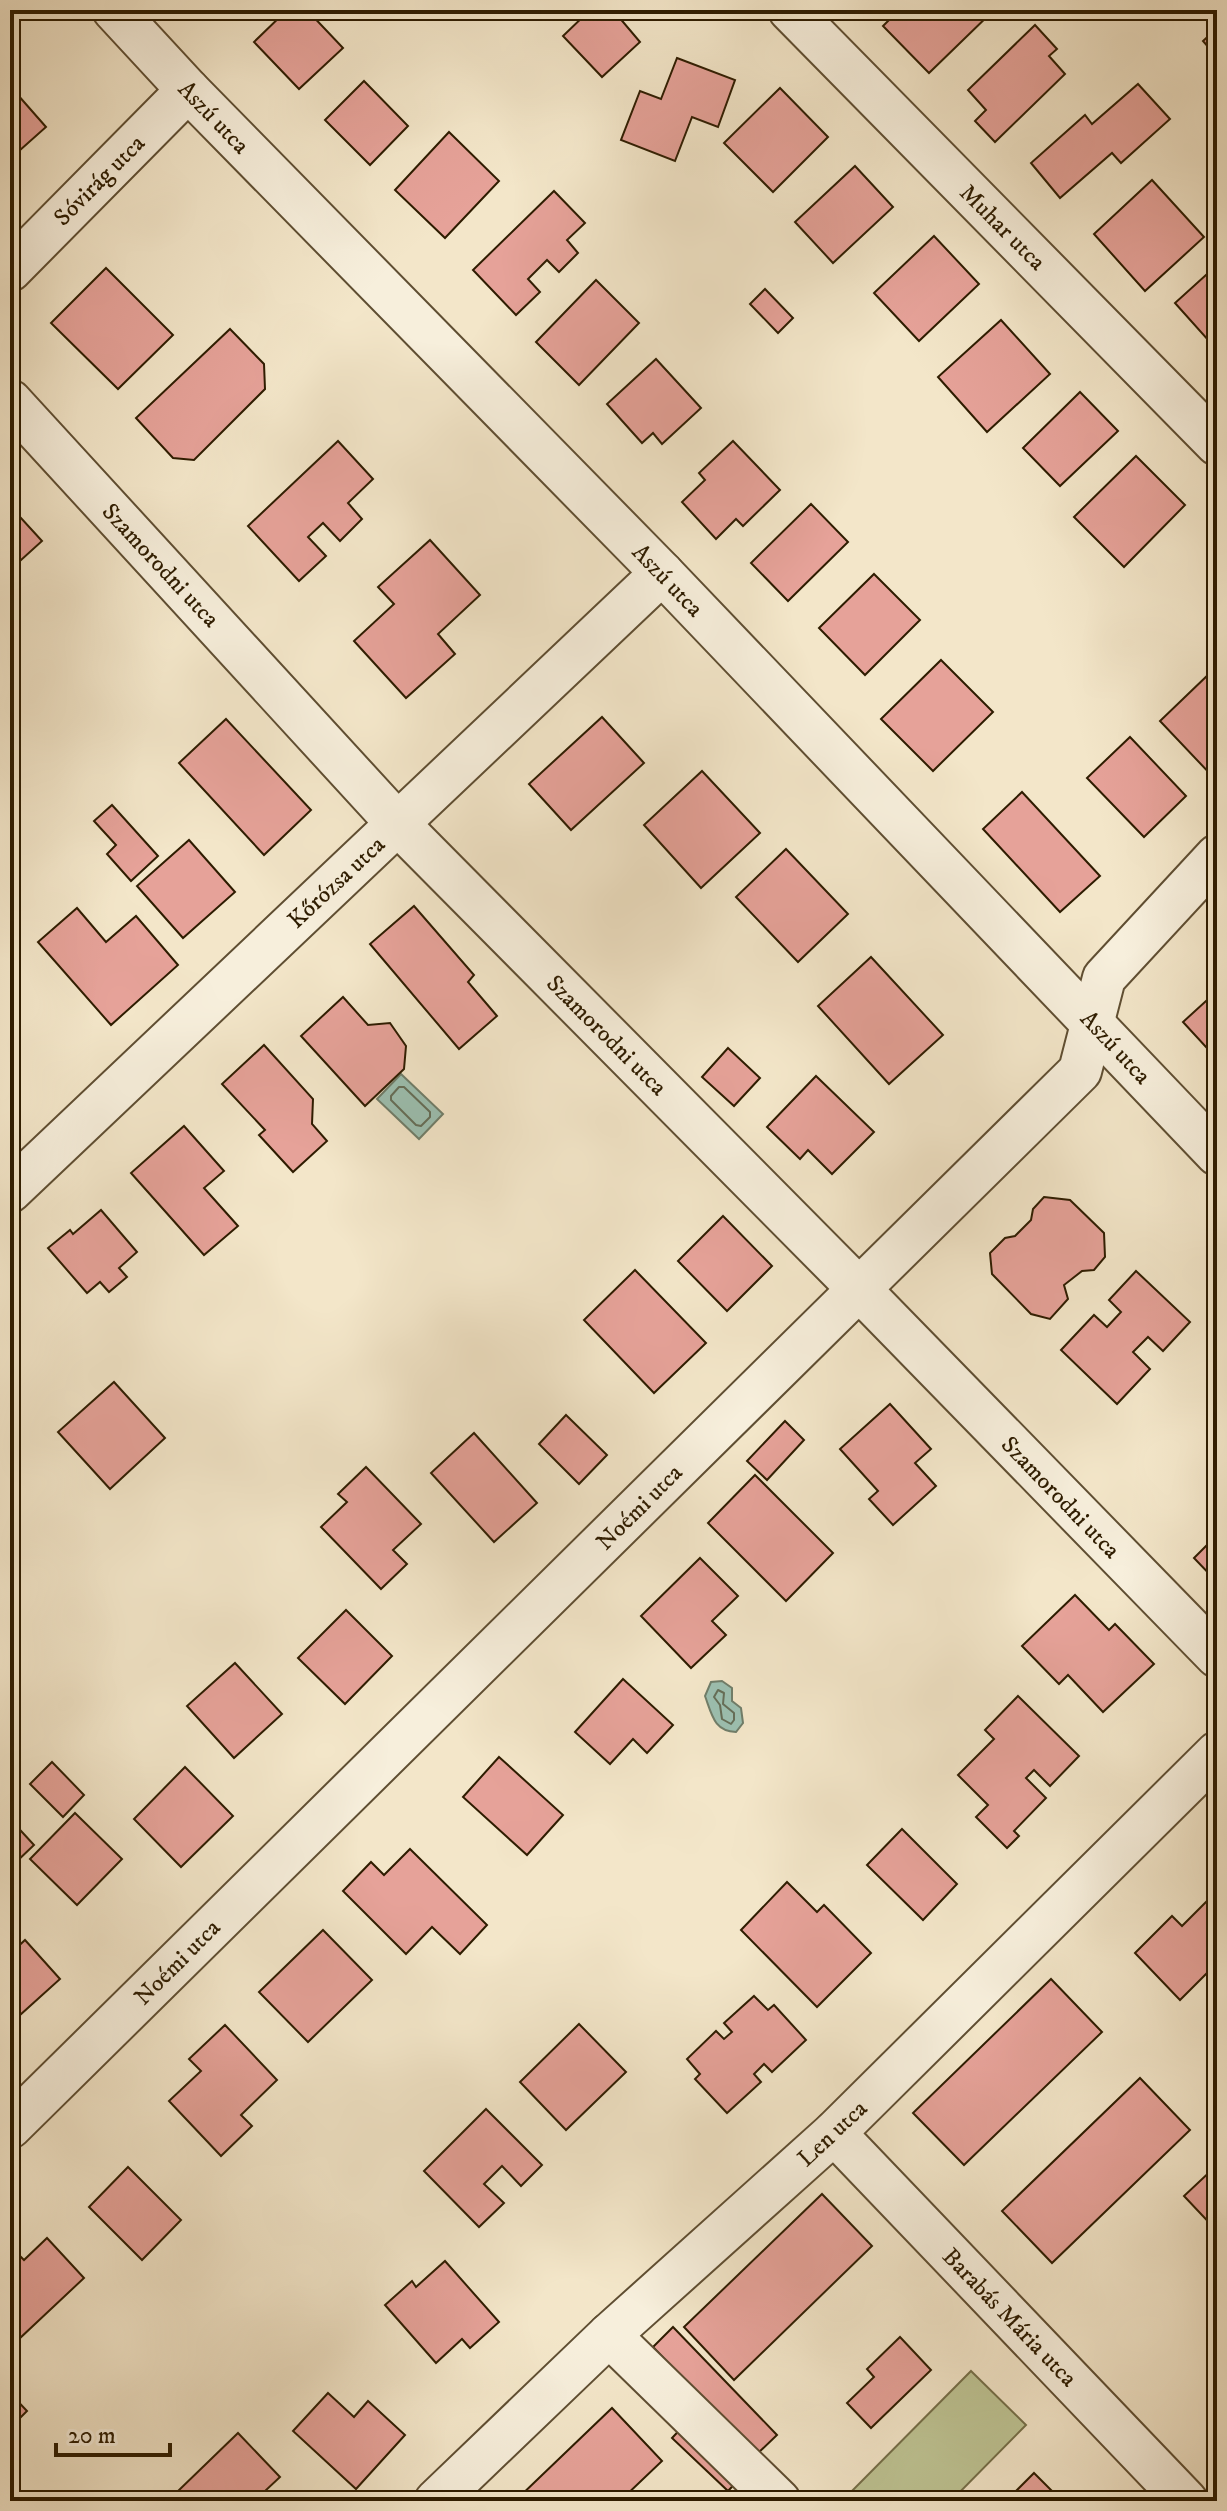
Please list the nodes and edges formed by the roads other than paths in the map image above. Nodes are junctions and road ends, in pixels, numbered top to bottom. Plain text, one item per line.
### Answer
1 (114, 10) edge
2 (790, 10) edge
3 (188, 90) junction
4 (10, 270) edge
5 (10, 401) edge
6 (1217, 444) edge
7 (662, 573) junction
8 (397, 823) junction
9 (1217, 856) edge
10 (1092, 1022) junction
11 (1217, 1154) edge
12 (10, 1191) edge
13 (860, 1290) junction
14 (1217, 1656) edge
15 (1217, 1753) edge
16 (10, 2127) edge
17 (834, 2133) junction
18 (609, 2335) junction
19 (1217, 2491) edge
20 (436, 2501) edge
21 (779, 2501) edge
22 (1186, 2501) edge
23 (1207, 2501) edge

1 - 3 street, Aszú utca
2 - 6 street, Muhar utca
3 - 4 street, Sóvirág utca
3 - 7 street, Aszú utca
5 - 8 street, Szamorodni utca
7 - 8 street, Kőrózsa utca
7 - 10 street, Aszú utca
8 - 12 street, Kőrózsa utca
8 - 13 street, Szamorodni utca
9 - 10 street, Noémi utca
10 - 11 street, Aszú utca
10 - 13 street, Noémi utca
13 - 14 street, Szamorodni utca
13 - 16 street, Noémi utca
15 - 17 street, Len utca
17 - 18 street, Len utca
17 - 22 street, Barabás Mária utca
18 - 20 street, Len utca
18 - 21 street
19 - 23 street

